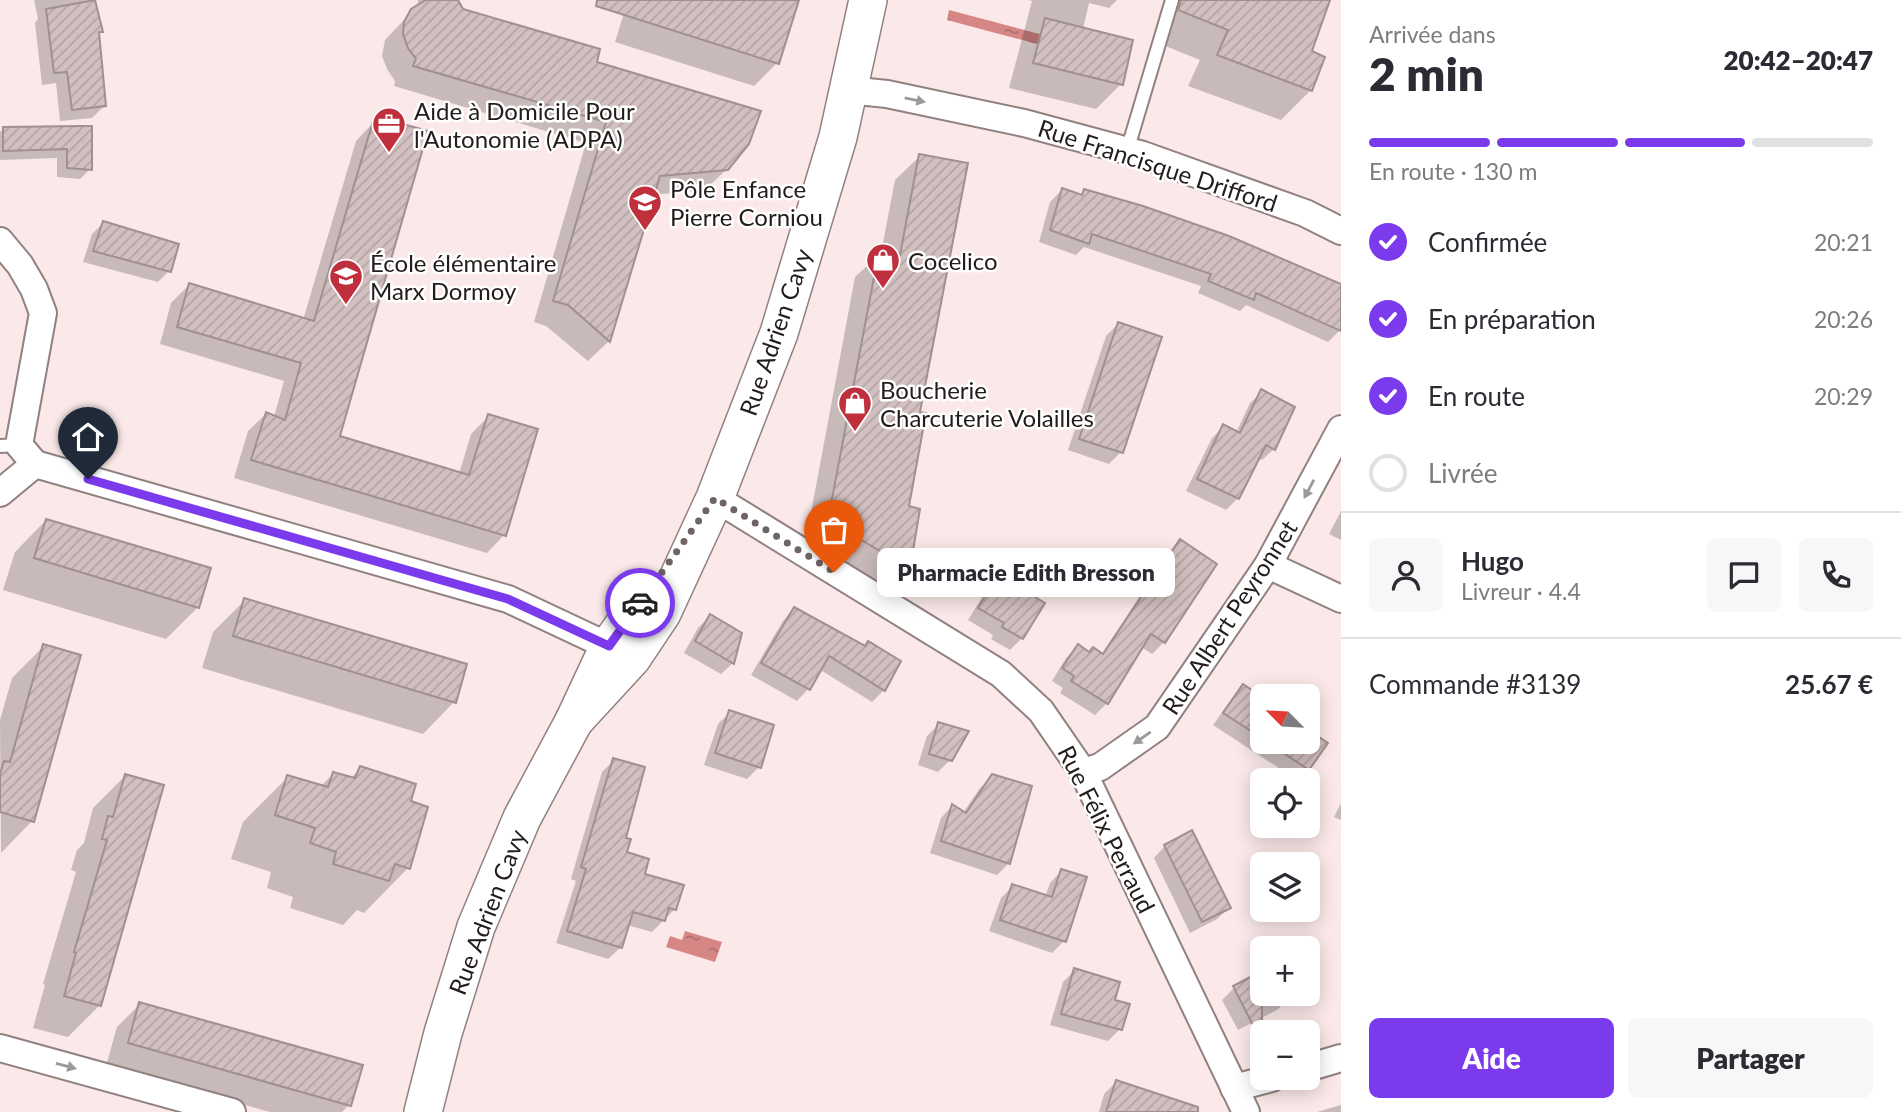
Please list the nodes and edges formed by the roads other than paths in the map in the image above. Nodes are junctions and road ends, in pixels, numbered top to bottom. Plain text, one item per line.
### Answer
1 (868, 0) edge
2 (1172, 0) edge
3 (848, 90) junction
4 (1127, 151) junction
5 (1341, 231) edge
6 (0, 241) edge
7 (1341, 429) edge
8 (18, 452) edge
9 (0, 492) edge
10 (715, 498) junction
11 (1268, 565) junction
12 (1337, 603) edge
13 (621, 652) junction
14 (1083, 772) junction
15 (0, 1048) edge
16 (1341, 1058) edge
17 (1320, 1064) edge
18 (1250, 1084) edge
19 (1234, 1088) junction
20 (232, 1112) edge
21 (423, 1112) edge
22 (1246, 1112) edge

1 - 3 main road, Rue Adrien Cavy
2 - 4 lane
3 -> 4 street, Rue Francisque Drifford
3 - 10 main road, Rue Adrien Cavy
4 - 5 street, Rue Francisque Drifford
6 - 8 street
7 -> 11 street, Rue Albert Peyronnet
8 - 9 street
8 - 13 street
10 - 13 main road, Rue Adrien Cavy
10 - 14 street, Rue Félix Perraud
11 - 12 street
11 -> 14 street, Rue Albert Peyronnet
13 - 21 main road, Rue Adrien Cavy
14 - 19 street, Rue Félix Perraud
15 -> 20 street
16 - 17 street
18 - 19 street
19 - 22 street, Rue Félix Perraud

